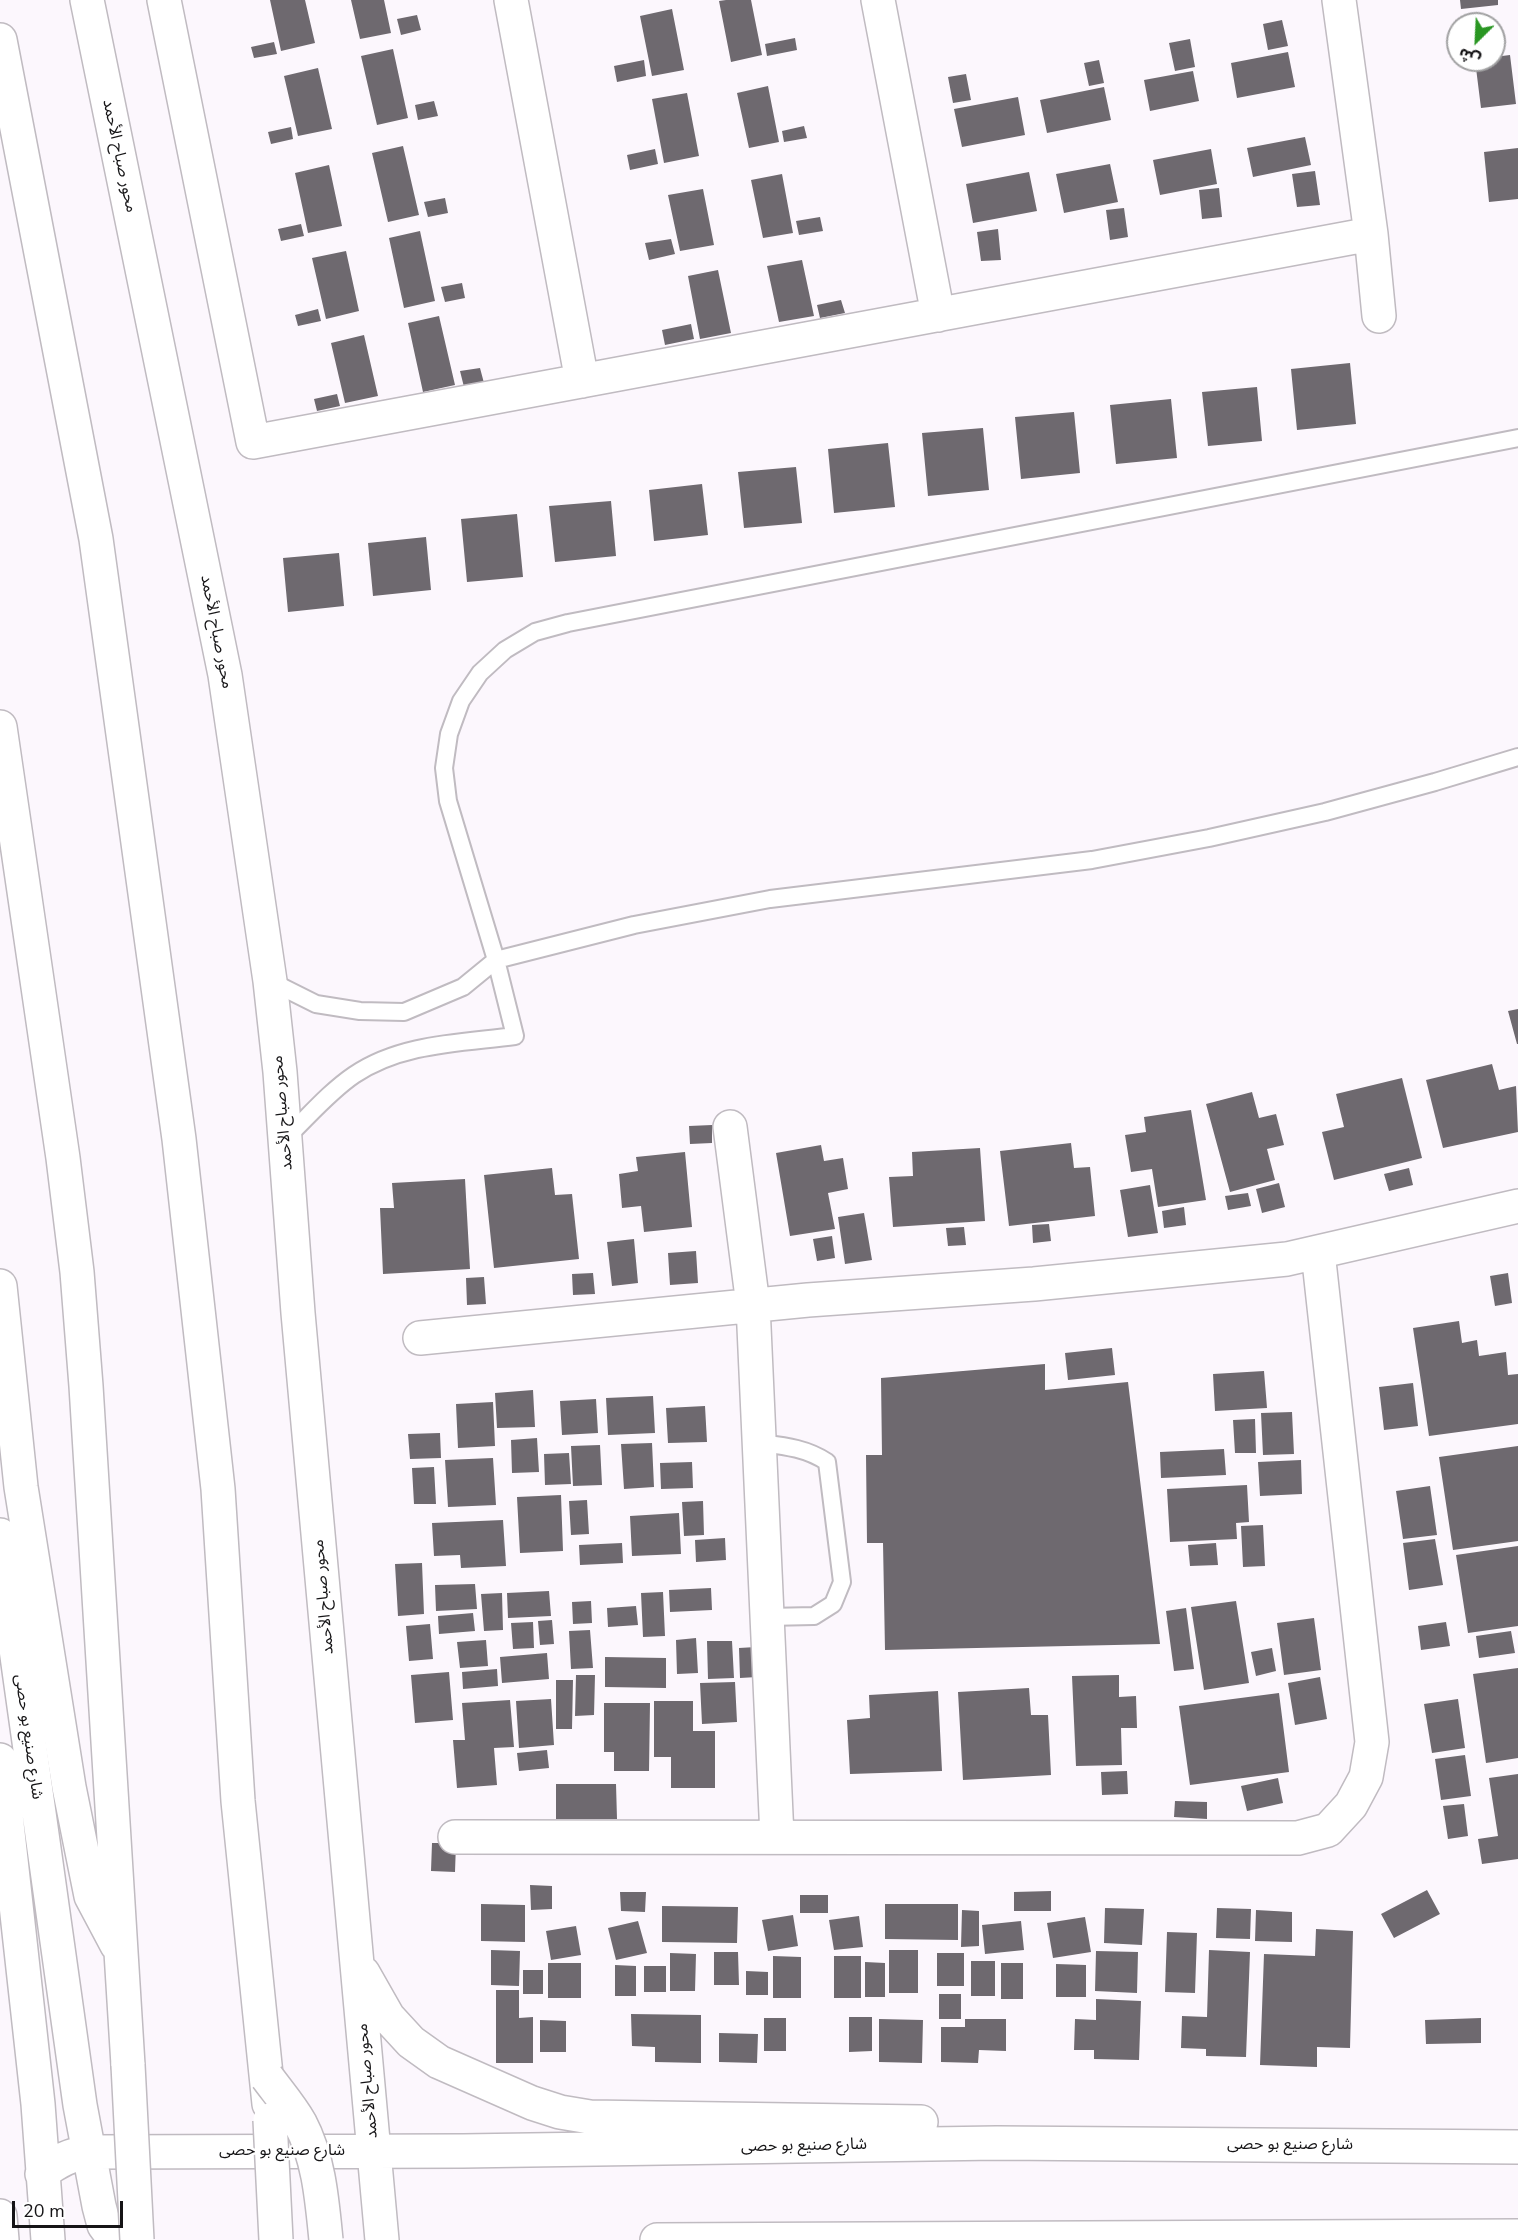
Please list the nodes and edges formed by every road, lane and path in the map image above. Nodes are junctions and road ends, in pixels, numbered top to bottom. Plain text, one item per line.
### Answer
1 (87, 0) edge
2 (164, 0) edge
3 (511, 0) edge
4 (878, 0) edge
5 (1339, 0) edge
6 (0, 40) edge
7 (1371, 234) junction
8 (938, 315) junction
9 (1379, 316) dead end
10 (582, 381) junction
11 (1518, 438) edge
12 (0, 727) edge
13 (1518, 757) edge
14 (496, 960) junction
15 (270, 981) junction
16 (730, 1127) dead end
17 (285, 1139) junction
18 (1518, 1206) edge
19 (1318, 1252) junction
20 (0, 1286) edge
21 (753, 1305) junction
22 (420, 1338) dead end
23 (759, 1443) junction
24 (0, 1536) edge
25 (767, 1617) junction
26 (0, 1760) edge
27 (454, 1837) dead end
28 (777, 1837) junction
29 (122, 1954) junction
30 (357, 1962) junction
31 (267, 2077) junction
32 (997, 2143) junction
33 (1518, 2147) edge
34 (374, 2150) junction
35 (90, 2152) junction
36 (42, 2174) junction
37 (0, 2216) edge
38 (1518, 2236) edge
39 (2, 2240) edge
40 (48, 2240) edge
41 (115, 2240) edge
42 (137, 2240) edge
43 (276, 2240) edge
44 (326, 2240) edge
45 (382, 2240) edge
46 (657, 2240) edge

1 - 15 main road, محور صباح الأحمد
2 - 10 main road
3 - 10 main road
4 - 8 main road
5 - 7 main road
6 - 31 main road
7 - 8 main road
7 - 9 main road
8 - 10 main road
11 - 14 lane
12 - 29 main road
13 - 14 lane
14 - 15 lane
14 - 17 lane
15 - 17 main road, محور صباح الأحمد
16 - 21 main road
17 - 30 main road, محور صباح الأحمد
18 - 19 main road
19 - 21 main road
19 - 28 main road
20 - 29 main road
21 - 22 main road
21 - 23 main road
23 - 25 main road
23 - 25 lane
24 - 35 main road, شارع صنيع بو حصى
25 - 28 main road
26 - 36 main road
27 - 28 main road
29 - 42 main road, bridge
30 - 32 main road
30 - 34 main road, محور صباح الأحمد
31 - 43 main road, bridge
31 - 44 main road, bridge
32 - 33 main road, شارع صنيع بو حصى
32 - 34 main road, شارع صنيع بو حصى
34 - 35 main road, شارع صنيع بو حصى
34 - 45 main road, محور صباح الأحمد
35 - 36 main road, شارع صنيع بو حصى
35 - 41 main road, شارع صنيع بو حصى
36 - 40 main road
37 - 39 main road
38 - 46 main road

